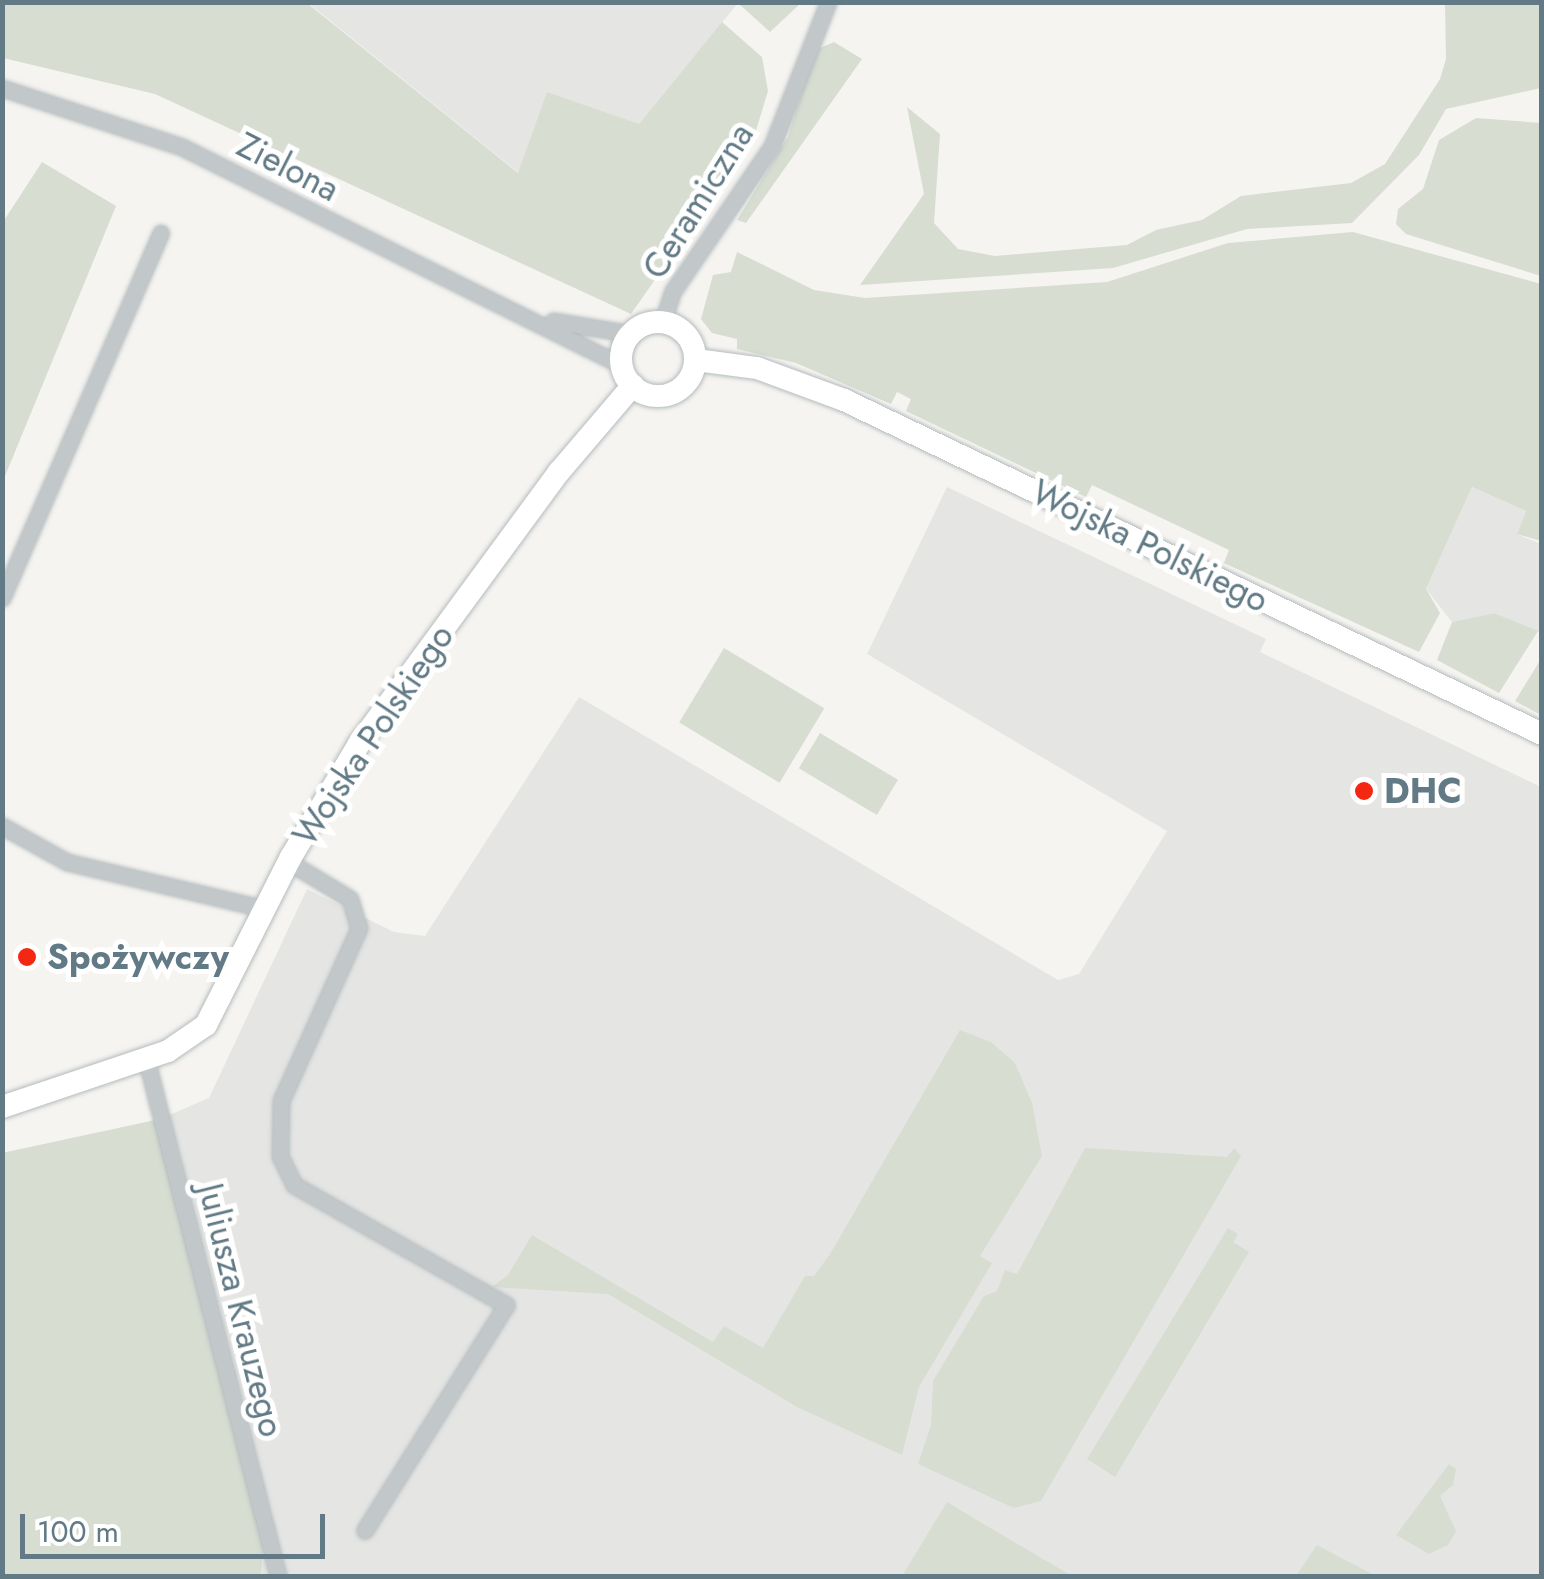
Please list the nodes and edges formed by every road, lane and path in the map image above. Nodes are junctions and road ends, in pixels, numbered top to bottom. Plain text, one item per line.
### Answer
1 (828, 2) edge
2 (2, 88) edge
3 (161, 233) dead end
4 (539, 319) junction
5 (663, 321) junction
6 (632, 334) junction
7 (696, 360) junction
8 (627, 375) junction
9 (2, 598) edge
10 (1542, 734) edge
11 (2, 826) edge
12 (288, 862) junction
13 (266, 909) junction
14 (146, 1058) junction
15 (2, 1107) edge
16 (365, 1530) dead end
17 (278, 1576) edge

1 - 5 street, Ceramiczna
2 - 4 street, Zielona
3 - 9 street
4 - 6 street, Zielona
4 - 8 street, Zielona
5 - 6 street
5 - 7 street
6 - 8 street
7 - 8 street
7 - 10 street, Wojska Polskiego
8 - 12 street, Wojska Polskiego
11 - 13 street
12 - 13 street, Wojska Polskiego
12 - 16 street
13 - 14 street, Wojska Polskiego
14 - 15 street, Wojska Polskiego
14 - 17 street, Juliusza Krauzego

